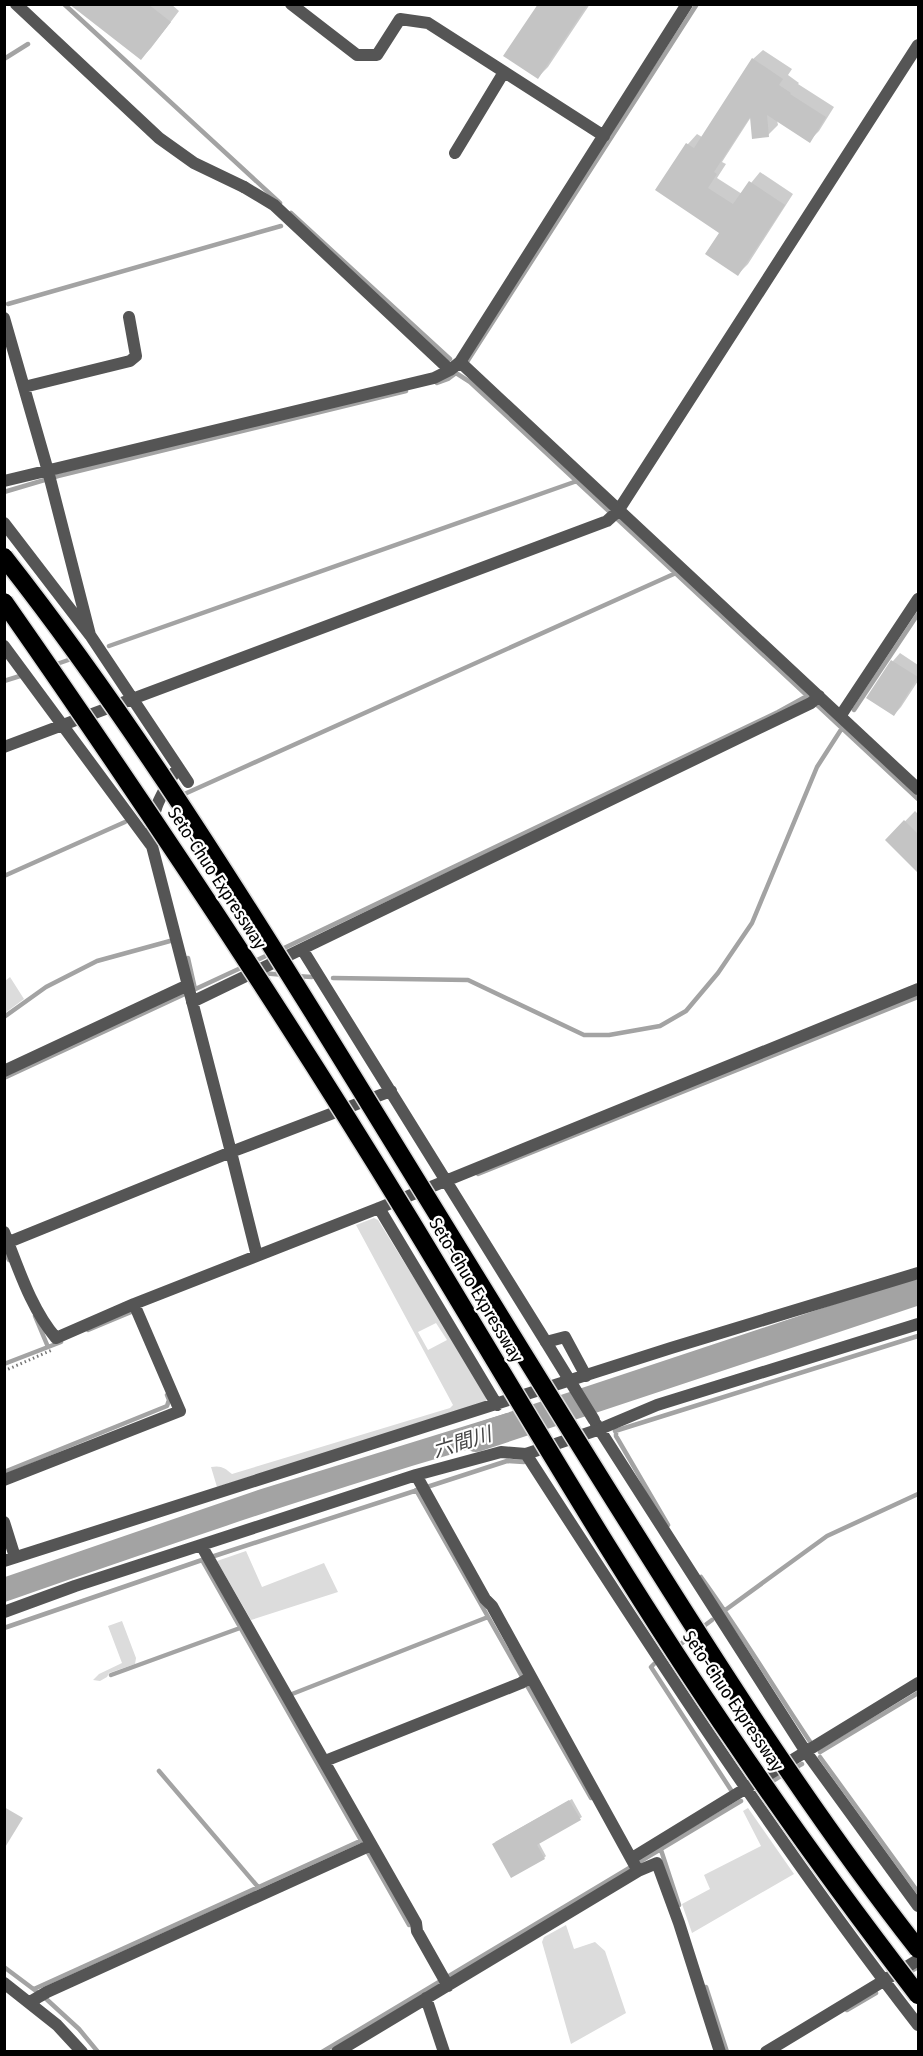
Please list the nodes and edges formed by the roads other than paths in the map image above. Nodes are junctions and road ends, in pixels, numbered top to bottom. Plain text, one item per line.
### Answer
1 (16, 4) edge
2 (291, 4) edge
3 (687, 4) edge
4 (918, 45) edge
5 (504, 72) junction
6 (604, 136) junction
7 (455, 153) dead end
8 (129, 317) dead end
9 (4, 318) edge
10 (460, 366) junction
11 (24, 387) junction
12 (49, 476) junction
13 (4, 481) edge
14 (614, 514) junction
15 (4, 523) edge
16 (4, 557) edge
17 (918, 599) edge
18 (4, 602) edge
19 (90, 635) junction
20 (4, 646) edge
21 (132, 698) junction
22 (815, 699) junction
23 (841, 715) junction
24 (63, 725) junction
25 (4, 747) edge
26 (178, 767) junction
27 (188, 782) dead end
28 (918, 789) edge
29 (152, 846) junction
30 (302, 949) junction
31 (918, 989) edge
32 (190, 993) junction
33 (4, 1071) edge
34 (391, 1090) junction
35 (231, 1152) junction
36 (447, 1180) junction
37 (379, 1208) junction
38 (6, 1241) edge
39 (257, 1256) junction
40 (918, 1273) edge
41 (136, 1308) junction
42 (918, 1324) edge
43 (546, 1342) junction
44 (586, 1376) junction
45 (497, 1404) junction
46 (597, 1425) junction
47 (526, 1454) junction
48 (4, 1480) edge
49 (421, 1484) junction
50 (4, 1522) edge
51 (203, 1548) junction
52 (10, 1559) edge
53 (4, 1612) edge
54 (526, 1680) junction
55 (918, 1683) edge
56 (806, 1752) junction
57 (325, 1761) junction
58 (745, 1788) junction
59 (367, 1847) junction
60 (635, 1865) junction
61 (918, 1906) edge
62 (918, 1949) edge
63 (918, 1960) edge
64 (883, 1980) junction
65 (445, 1981) junction
66 (4, 1983) edge
67 (918, 1995) edge
68 (426, 1998) junction
69 (33, 2000) junction
70 (918, 2025) edge
71 (82, 2052) edge
72 (337, 2052) edge
73 (444, 2052) edge
74 (720, 2052) edge
75 (766, 2052) edge

1 - 10 street
2 - 5 street
3 - 6 street
4 - 14 street
5 - 6 street
5 - 7 street
6 - 10 street
8 - 11 street
9 - 11 street
10 - 12 street
10 - 14 street
11 - 12 street
12 - 13 street
12 - 19 street
14 - 21 street
14 - 22 street
15 - 19 street
16 - 62 highway, Seto-Chuo Expressway, bridge
17 - 23 street
18 - 67 highway, Seto-Chuo Expressway, bridge
19 - 21 street
20 - 24 street
21 - 24 street
21 - 26 street
22 - 23 street
22 - 30 street
23 - 28 street
24 - 25 street
24 - 29 street
26 - 27 street
26 - 29 street
29 - 32 street
30 - 32 street
30 - 34 street
31 - 36 street
32 - 33 street
32 - 35 street
34 - 35 street
34 - 36 street
35 - 38 street
35 - 39 street
36 - 37 street
36 - 43 street
37 - 39 street
37 - 45 street
38 - 41 street
39 - 41 street
40 - 44 street
41 - 48 street
42 - 46 street
43 - 44 street
43 - 46 street, bridge
44 - 45 street
45 - 52 street
46 - 47 street
46 - 56 street
47 - 49 street
47 - 58 street
49 - 51 street
49 - 54 street
50 - 52 street
51 - 53 street
51 - 57 street
54 - 57 street
54 - 60 street
55 - 56 street
56 - 58 street
56 - 61 street
57 - 59 street
58 - 60 street
58 - 64 street
59 - 65 street
59 - 69 street
60 - 65 street
60 - 74 street
63 - 64 street
64 - 70 street
64 - 75 street
65 - 68 street
66 - 69 street
68 - 72 street
68 - 73 street
69 - 71 street

